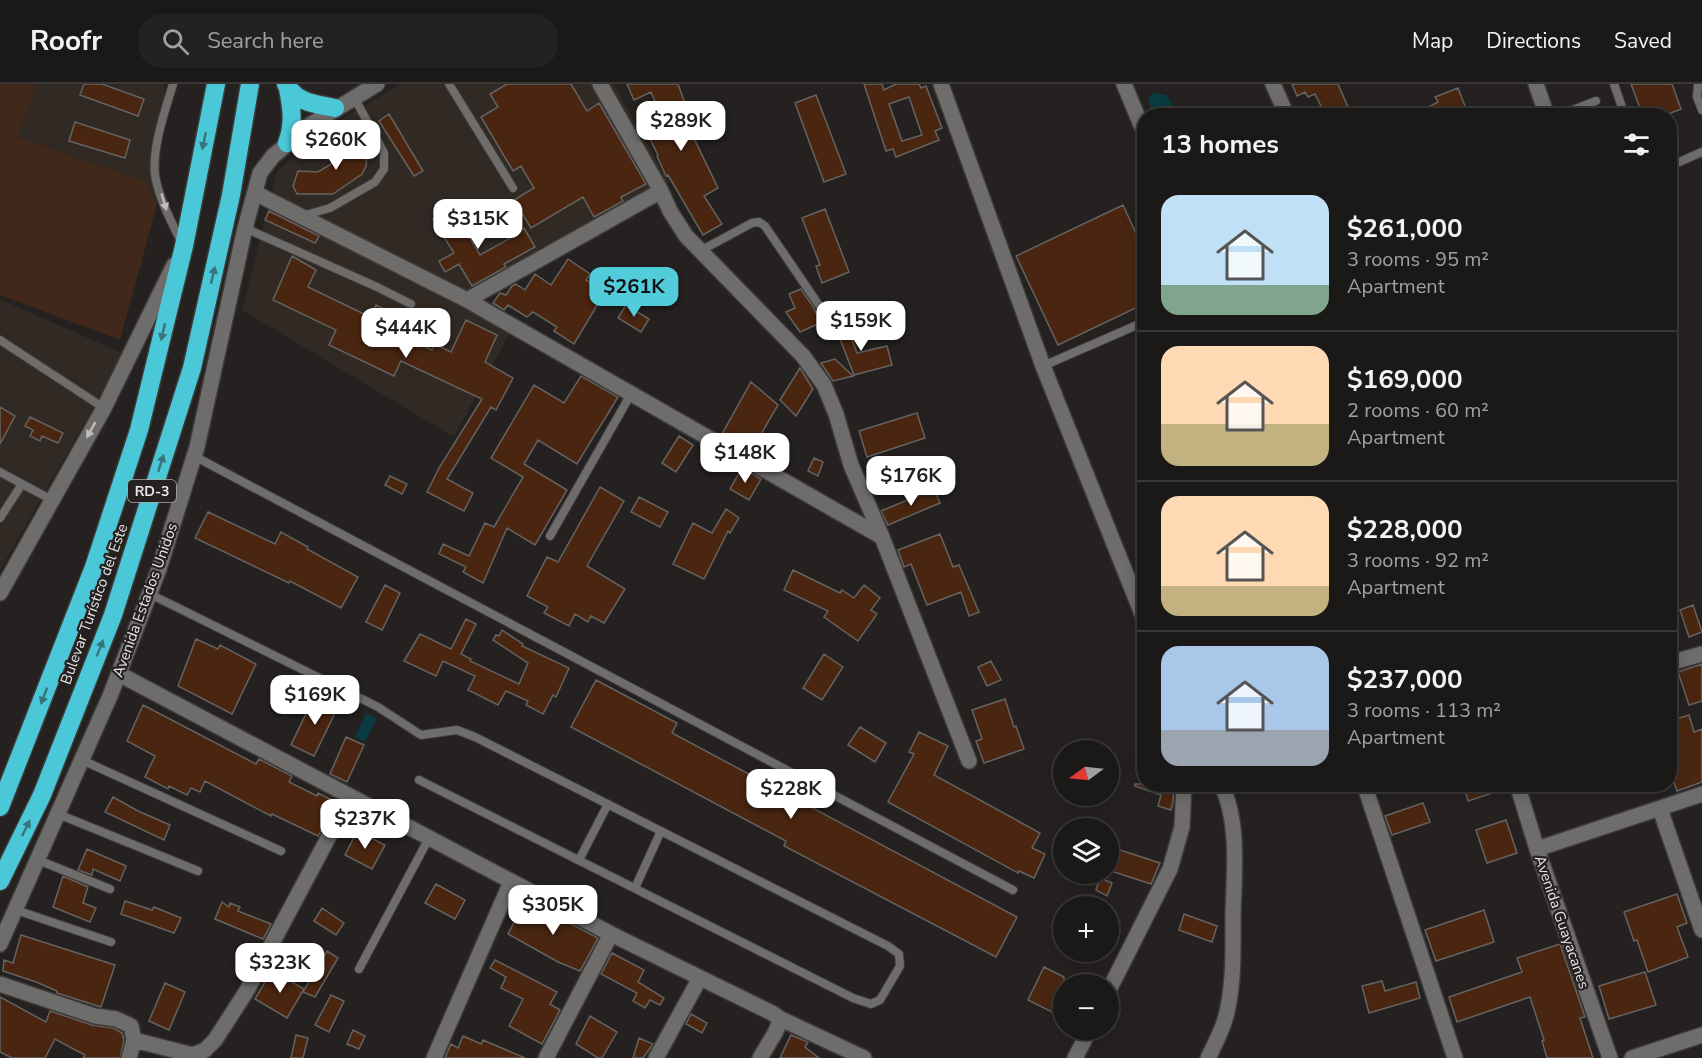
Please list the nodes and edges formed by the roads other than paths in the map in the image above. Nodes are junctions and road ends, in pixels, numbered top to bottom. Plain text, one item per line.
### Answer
1 (172, 84) edge
2 (216, 84) edge
3 (250, 84) edge
4 (377, 84) edge
5 (449, 84) edge
6 (600, 84) edge
7 (941, 84) edge
8 (1124, 84) edge
9 (1273, 84) edge
10 (1536, 84) edge
11 (1614, 84) edge
12 (1698, 84) edge
13 (287, 87) edge
14 (354, 97) junction
15 (1596, 101) dead end
16 (335, 108) junction
17 (1284, 108) edge
18 (1544, 108) edge
19 (1578, 108) edge
20 (1622, 108) edge
21 (1702, 110) edge
22 (1137, 115) edge
23 (287, 143) junction
24 (1702, 152) edge
25 (1677, 163) edge
26 (513, 188) dead end
27 (661, 191) junction
28 (255, 193) junction
29 (301, 217) junction
30 (245, 228) junction
31 (184, 246) junction
32 (700, 251) junction
33 (467, 300) junction
34 (411, 304) dead end
35 (827, 317) dead end
36 (1137, 325) edge
37 (0, 340) edge
38 (1043, 366) junction
39 (631, 394) junction
40 (104, 408) junction
41 (194, 456) junction
42 (0, 472) edge
43 (22, 484) junction
44 (52, 500) junction
45 (0, 518) edge
46 (550, 536) dead end
47 (882, 537) junction
48 (1, 591) edge
49 (150, 594) junction
50 (1137, 601) edge
51 (1702, 654) edge
52 (1677, 661) edge
53 (119, 674) junction
54 (82, 760) junction
55 (969, 761) dead end
56 (419, 780) dead end
57 (1184, 792) edge
58 (1225, 792) edge
59 (1367, 792) edge
60 (1519, 792) edge
61 (1702, 794) edge
62 (350, 797) junction
63 (608, 804) junction
64 (0, 807) edge
65 (1660, 808) junction
66 (58, 814) junction
67 (661, 831) junction
68 (429, 838) junction
69 (1537, 849) junction
70 (282, 850) dead end
71 (38, 860) junction
72 (579, 860) junction
73 (198, 871) dead end
74 (0, 881) edge
75 (511, 882) junction
76 (110, 888) dead end
77 (635, 888) junction
78 (1013, 890) dead end
79 (16, 910) junction
80 (1702, 930) edge
81 (611, 934) junction
82 (111, 942) dead end
83 (0, 944) edge
84 (359, 969) dead end
85 (1117, 974) edge
86 (700, 978) junction
87 (0, 984) edge
88 (781, 1019) junction
89 (1702, 1035) edge
90 (1084, 1040) edge
91 (134, 1052) edge
92 (434, 1058) edge
93 (546, 1058) edge
94 (656, 1058) edge
95 (760, 1058) edge
96 (864, 1058) edge
97 (1075, 1058) edge
98 (1208, 1058) edge
99 (1455, 1058) edge
100 (1610, 1058) edge
101 (1632, 1058) edge

1 -> 31 lane
2 -> 31 highway, Bulevar Turístico del Este / RD-3
74 -> 3 highway, Bulevar Turístico del Este / RD-3
4 - 14 street, Avenida Estados Unidos
5 - 26 lane
6 - 27 street
7 - 38 street
8 - 22 street
9 - 17 street
10 - 18 street
11 - 20 lane
12 - 21 lane
13 - 16 highway
13 - 23 highway
14 - 16 street, Avenida Estados Unidos
14 - 29 lane
15 - 19 lane
16 - 23 street, Avenida Estados Unidos
23 - 28 street, Avenida Estados Unidos
24 - 25 lane
27 - 32 street
27 - 33 street
28 - 29 street
28 - 30 street, Avenida Estados Unidos
29 - 33 street
30 - 34 lane
30 - 41 street, Avenida Estados Unidos
31 - 40 street
31 -> 64 highway, Bulevar Turístico del Este / RD-3
32 - 35 lane
32 - 47 street
33 - 39 street
36 - 38 lane
37 - 40 lane
38 - 50 street
39 - 46 lane
39 - 47 street
40 -> 44 street
41 - 49 street, Avenida Estados Unidos
41 - 78 lane
42 - 43 lane
43 - 44 lane
43 - 45 lane
44 - 48 street
47 - 55 street
49 - 53 street, Avenida Estados Unidos
49 - 63 lane
51 - 52 street
53 - 54 street, Avenida Estados Unidos
53 - 62 street
54 - 66 street, Avenida Estados Unidos
54 - 70 lane
56 - 72 lane
57 - 85 street
58 - 98 street
59 - 99 street
60 - 69 street, Avenida Guayacanes
61 - 65 street
62 - 68 street
62 - 91 street
63 - 67 lane
63 - 72 lane
65 - 69 street
65 - 80 street
66 - 71 street, Avenida Estados Unidos
66 - 73 lane
67 - 77 lane
67 - 77 lane
68 - 75 street
68 - 84 lane
69 - 100 street, Avenida Guayacanes
71 - 76 lane
71 - 79 street, Avenida Estados Unidos
72 - 77 lane
75 - 81 street
75 - 92 street
79 - 82 lane
79 - 83 street, Avenida Estados Unidos
81 - 86 street
81 - 93 street
86 - 88 street
86 - 94 street
87 - 91 street
88 - 95 street
88 - 96 street
89 - 101 street
90 - 97 street

